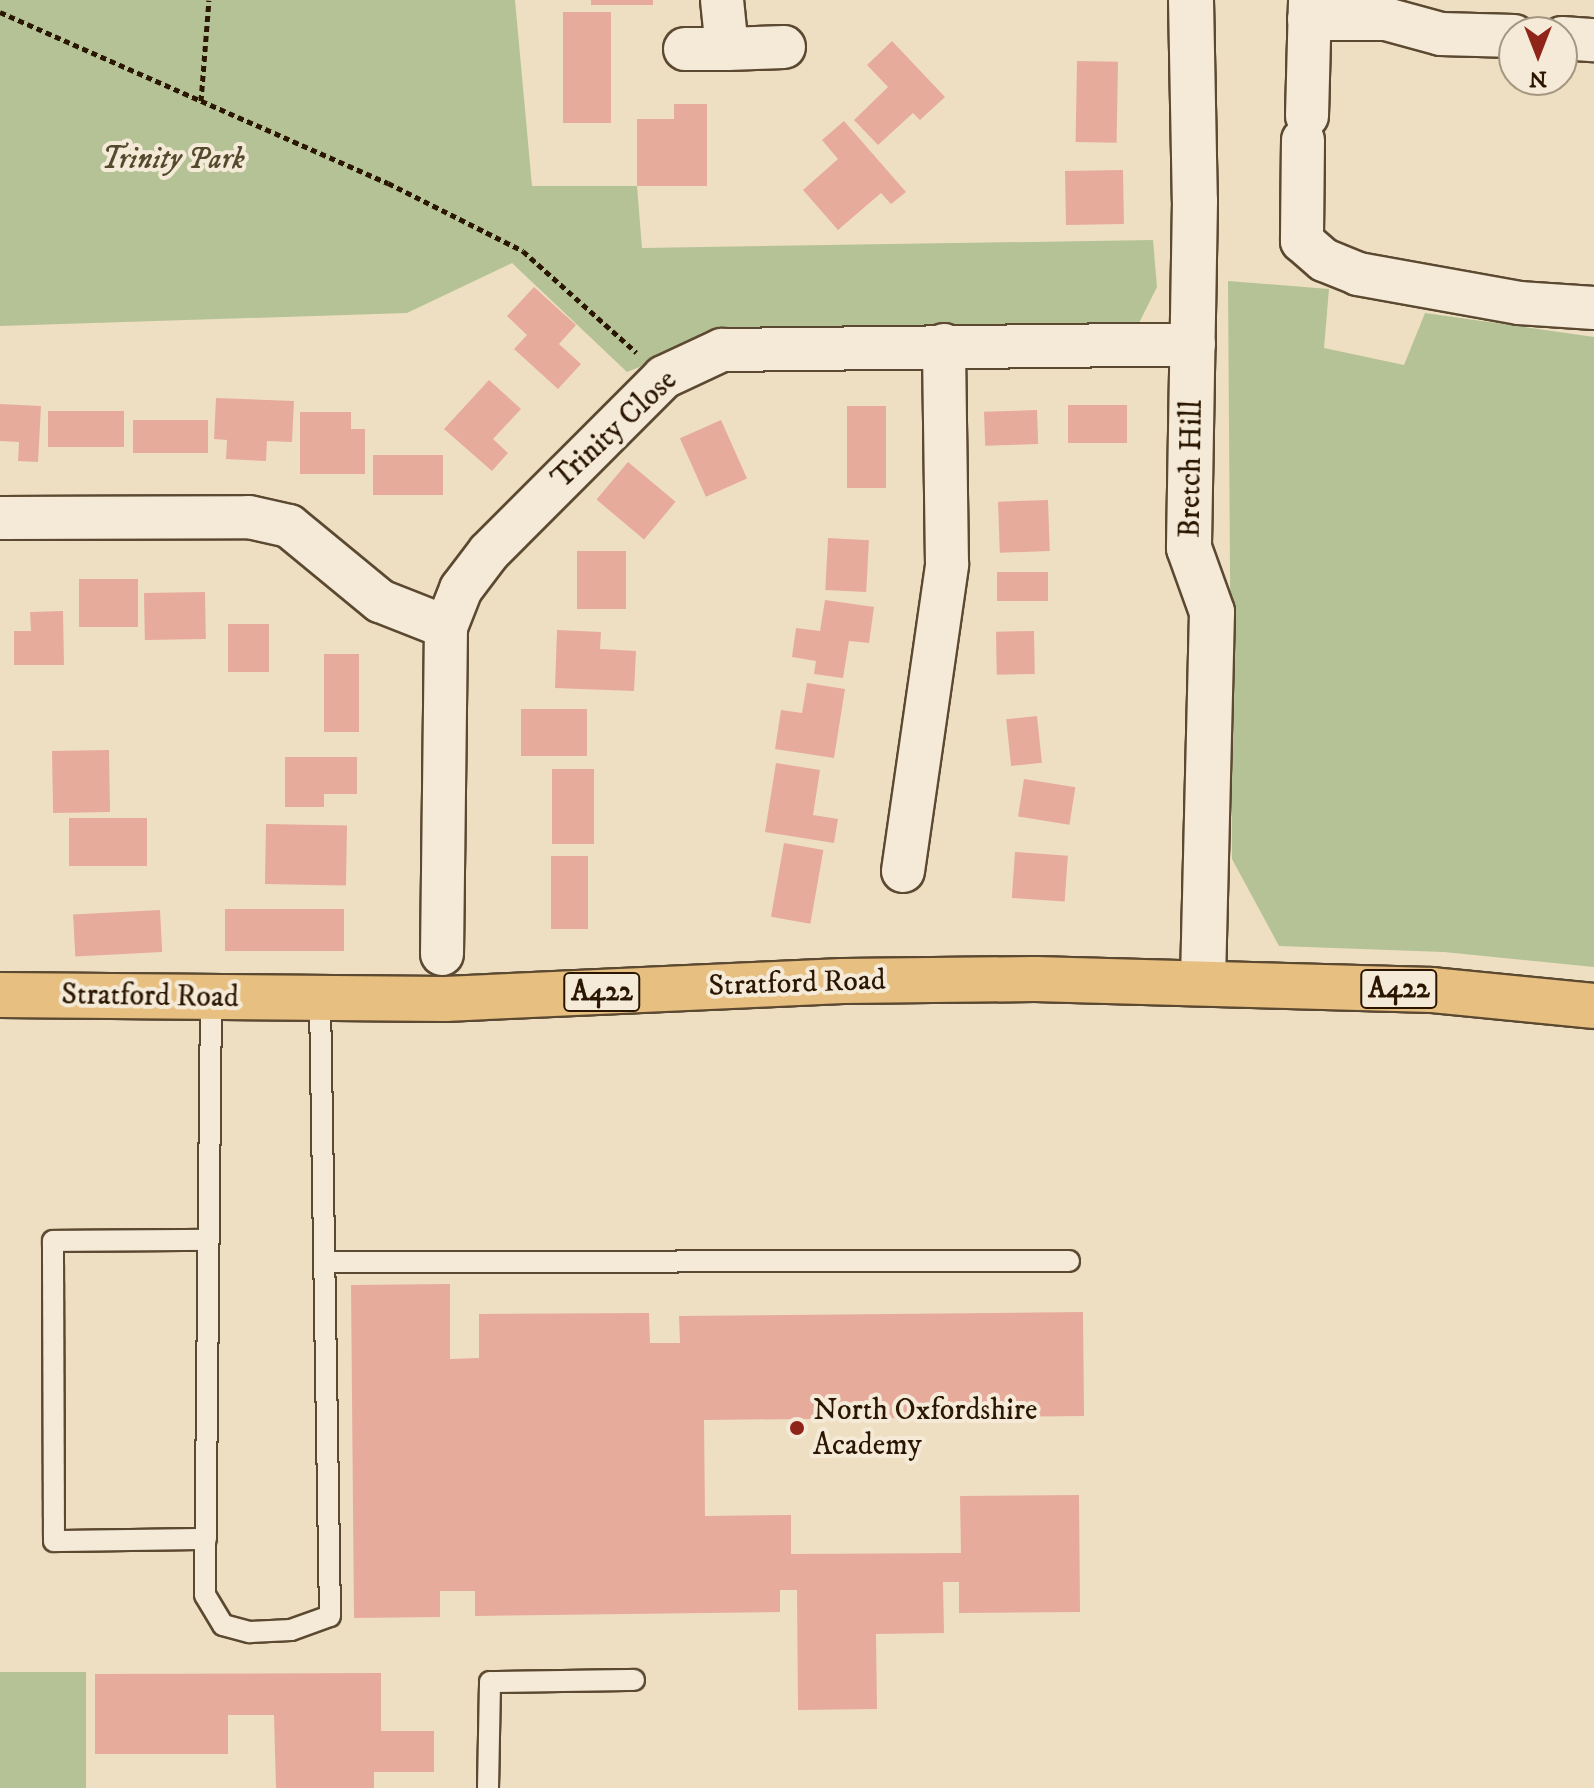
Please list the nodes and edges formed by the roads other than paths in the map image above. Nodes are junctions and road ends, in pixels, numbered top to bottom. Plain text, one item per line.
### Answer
1 (722, 0) edge
2 (1191, 0) edge
3 (1310, 10) edge
4 (1498, 36) edge
5 (784, 47) dead end
6 (685, 49) dead end
7 (727, 49) junction
8 (1594, 308) edge
9 (1194, 344) junction
10 (944, 345) junction
11 (0, 518) edge
12 (446, 627) junction
13 (903, 871) dead end
14 (442, 954) dead end
15 (1203, 982) junction
16 (0, 995) edge
17 (211, 998) junction
18 (320, 999) junction
19 (1594, 1006) edge
20 (208, 1240) junction
21 (1069, 1261) dead end
22 (324, 1262) junction
23 (206, 1539) junction
24 (634, 1680) dead end
25 (488, 1788) edge

1 - 7 street
2 - 9 street, Bretch Hill
3 - 4 street
3 - 8 street
5 - 7 street
6 - 7 street
9 - 10 street, Trinity Close
9 - 15 street, Bretch Hill
10 - 12 street, Trinity Close
10 - 13 street
11 - 12 street
12 - 14 street, Trinity Close
15 - 18 main road, Stratford Road / A422
15 - 19 main road, Stratford Road / A422
16 - 17 main road, Stratford Road / A422
17 - 18 main road, Stratford Road / A422
17 - 20 lane
18 - 22 lane
20 - 23 lane
20 - 23 lane
21 - 22 lane
22 - 23 lane
24 - 25 lane

